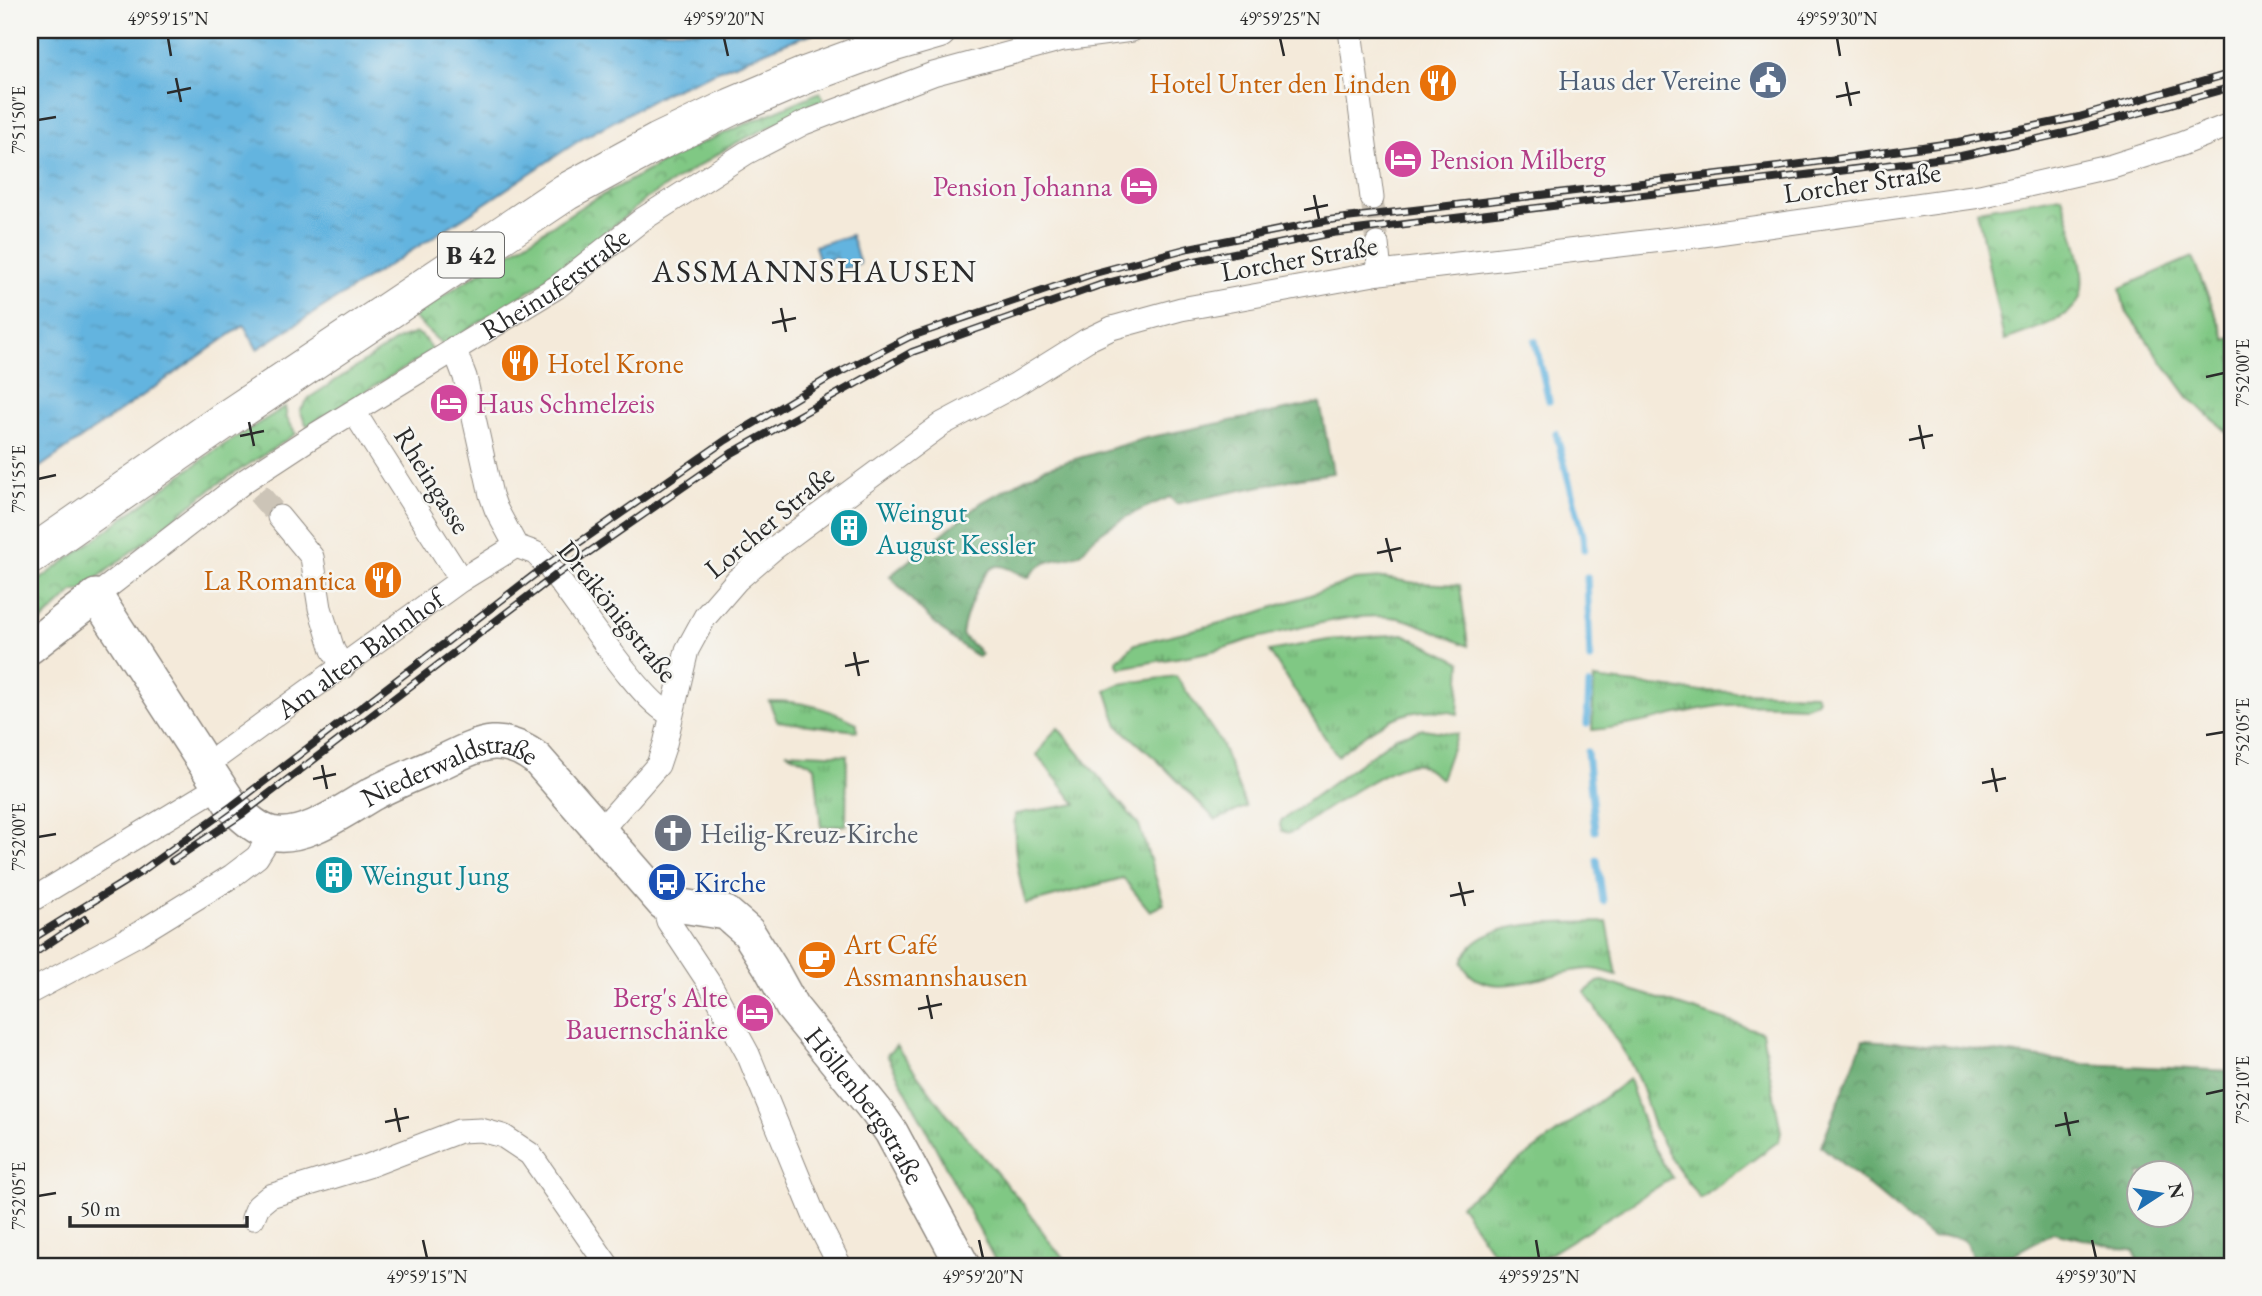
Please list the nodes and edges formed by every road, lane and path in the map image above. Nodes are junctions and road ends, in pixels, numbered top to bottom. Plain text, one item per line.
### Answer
1 (938, 30) edge
2 (1132, 30) edge
3 (1350, 30) edge
4 (2232, 124) edge
5 (1372, 198) tunnel mouth
6 (1377, 244) tunnel mouth
7 (1380, 273) junction
8 (454, 348) junction
9 (354, 412) junction
10 (279, 517) tunnel mouth
11 (516, 546) junction
12 (30, 556) edge
13 (461, 580) junction
14 (96, 596) junction
15 (30, 646) edge
16 (343, 667) junction
17 (671, 714) junction
18 (212, 777) junction
19 (599, 832) junction
20 (272, 833) junction
21 (30, 901) edge
22 (663, 903) junction
23 (30, 992) edge
24 (253, 1218) dead end
25 (608, 1266) edge
26 (840, 1266) edge
27 (963, 1266) edge

1 - 12 main road, B 42
2 - 8 street, Rheinuferstraße
3 - 5 street
4 - 7 street, Lorcher Straße
6 - 7 street
7 - 17 street, Lorcher Straße
8 - 9 street, Rheinuferstraße
8 - 11 street, Dreikönigstraße
9 - 13 street, Rheingasse
9 - 14 street, Rheinuferstraße
10 - 16 street
11 - 13 street, Am alten Bahnhof
11 - 17 street, Dreikönigstraße
13 - 16 street, Am alten Bahnhof
14 - 15 main road, Rheinuferstraße
14 - 18 main road
16 - 18 street, Am alten Bahnhof
17 - 19 street, Lorcher Straße
18 - 20 main road
18 - 21 street, Am alten Bahnhof
19 - 20 main road, Niederwaldstraße
19 - 22 main road
20 - 23 street
22 - 26 street
22 - 27 main road, Höllenbergstraße
24 - 25 street

